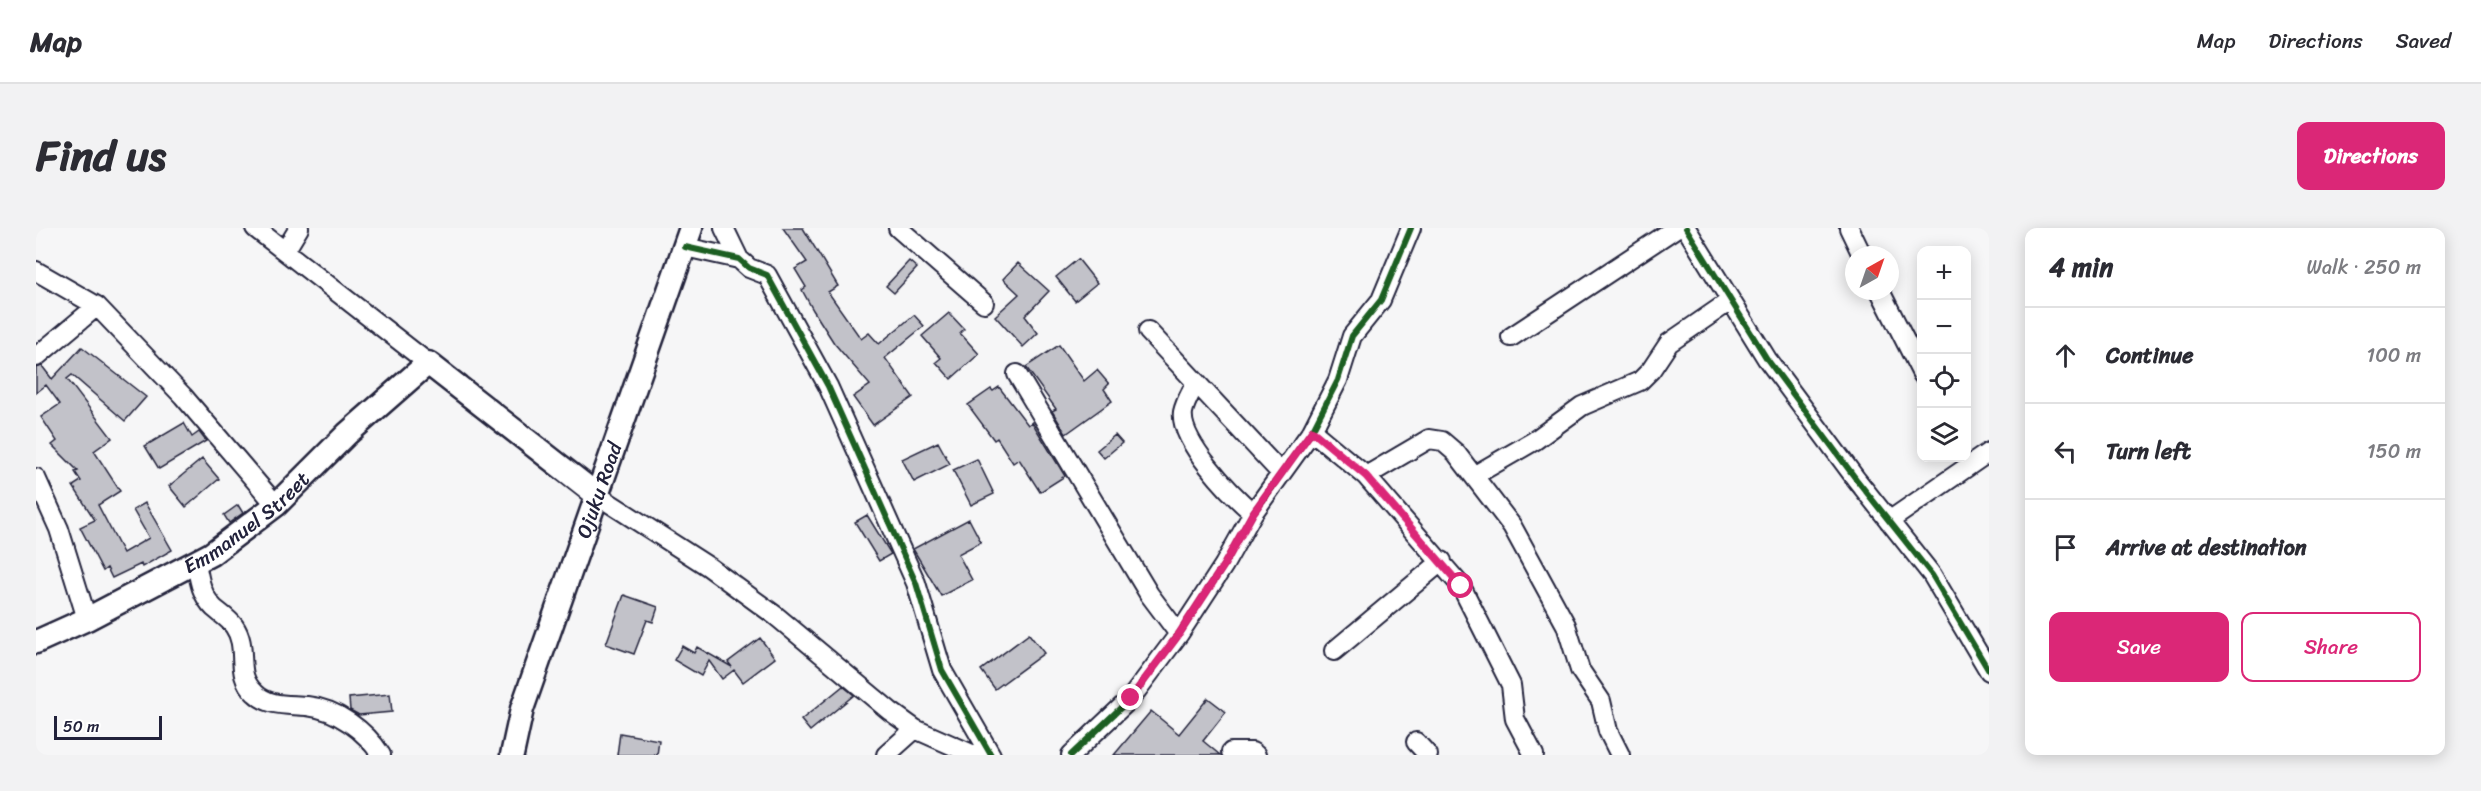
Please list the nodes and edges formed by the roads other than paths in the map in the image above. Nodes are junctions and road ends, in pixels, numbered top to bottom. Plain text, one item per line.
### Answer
1 (255, 228) edge
2 (299, 228) edge
3 (724, 228) edge
4 (897, 228) edge
5 (1411, 228) edge
6 (1676, 228) edge
7 (1686, 228) edge
8 (1850, 228) edge
9 (688, 237) edge
10 (1858, 246) edge
11 (285, 251) junction
12 (739, 259) junction
13 (36, 271) edge
14 (1885, 300) edge
15 (1730, 301) junction
16 (984, 303) dead end
17 (97, 306) junction
18 (1148, 331) dead end
19 (1511, 337) dead end
20 (36, 357) edge
21 (428, 363) junction
22 (1917, 364) edge
23 (1017, 374) dead end
24 (1196, 382) junction
25 (1312, 431) junction
26 (1977, 453) edge
27 (1280, 472) junction
28 (1474, 475) junction
29 (1366, 476) junction
30 (36, 478) edge
31 (597, 495) junction
32 (276, 506) junction
33 (1253, 513) junction
34 (1889, 521) junction
35 (1442, 561) junction
36 (196, 562) junction
37 (87, 619) junction
38 (1179, 634) junction
39 (36, 642) edge
40 (1334, 651) dead end
41 (1989, 671) edge
42 (915, 729) junction
43 (1231, 752) dead end
44 (381, 755) edge
45 (512, 755) edge
46 (886, 755) edge
47 (974, 755) edge
48 (991, 755) edge
49 (1071, 755) edge
50 (1256, 755) edge
51 (1534, 755) edge
52 (1620, 755) edge

1 - 11 street
2 - 11 street
3 - 12 street
4 - 16 street
5 - 25 street
6 - 19 street
7 - 15 street
8 - 10 street
9 - 12 street
9 - 31 main road, Ojuku Road
11 - 21 street
12 - 48 street
13 - 17 street
14 - 22 street
15 - 28 street
15 - 34 street
17 - 20 street
17 - 32 street
18 - 24 street
21 - 31 main road
21 - 32 main road, Emmanuel Street
23 - 38 street
24 - 27 street
24 - 33 street
25 - 27 street
25 - 29 street
26 - 34 street
27 - 33 street
28 - 29 street
28 - 52 street
29 - 35 street
30 - 37 street
31 - 42 street
31 - 45 main road, Ojuku Road
32 - 36 main road, Emmanuel Street
33 - 38 street
34 - 41 street
35 - 40 street
35 - 51 street
36 - 37 main road, Emmanuel Street
36 - 44 street
37 - 39 main road, Emmanuel Street
38 - 49 street
42 - 46 street
42 - 47 street
43 - 50 street

